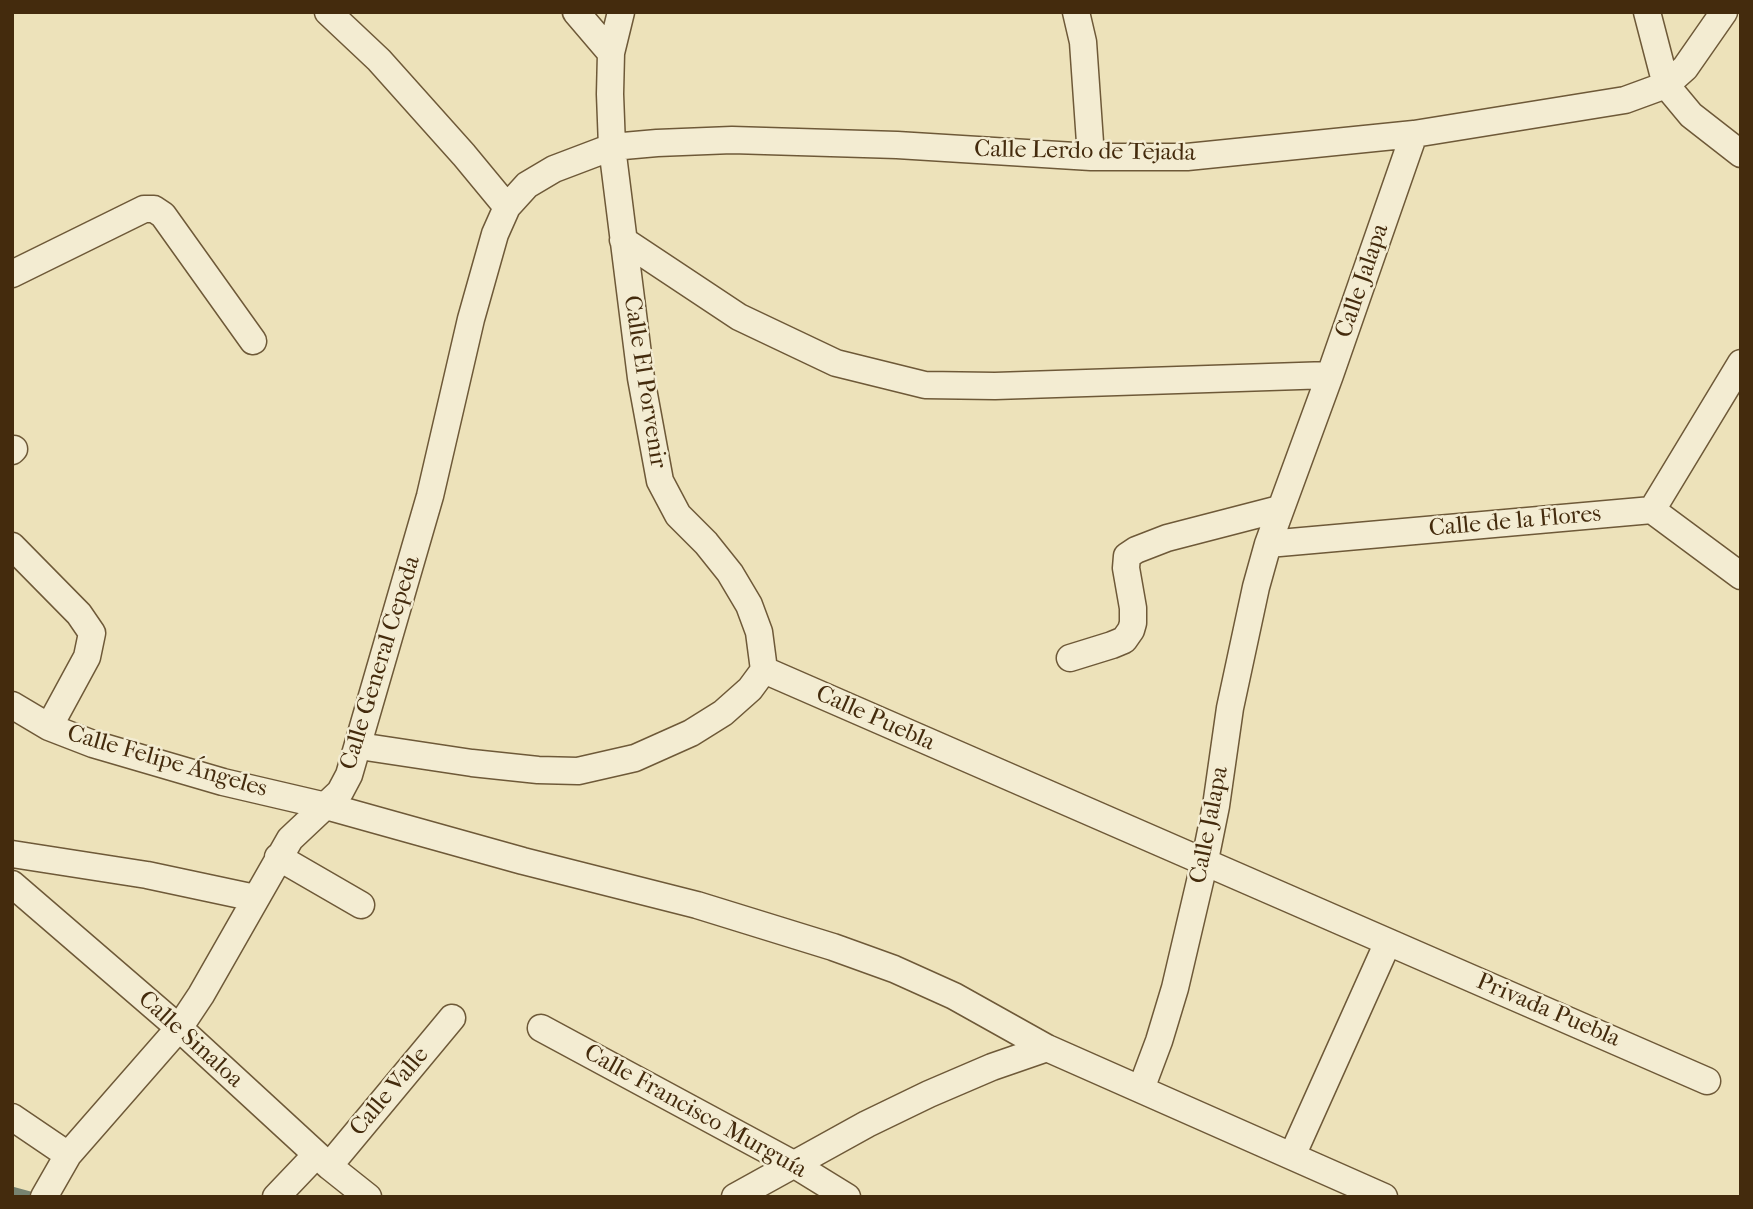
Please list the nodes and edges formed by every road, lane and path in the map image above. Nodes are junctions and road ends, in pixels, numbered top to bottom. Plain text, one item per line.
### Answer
1 (328, 12) edge
2 (576, 12) edge
3 (621, 12) edge
4 (1076, 12) edge
5 (1647, 12) edge
6 (1724, 12) edge
7 (611, 53) junction
8 (1666, 85) junction
9 (1414, 134) junction
10 (612, 147) junction
11 (1741, 154) edge
12 (1091, 157) junction
13 (507, 207) junction
14 (623, 240) junction
15 (12, 274) edge
16 (253, 341) dead end
17 (1741, 363) edge
18 (1331, 375) junction
19 (1279, 509) junction
20 (1652, 510) junction
21 (1268, 544) junction
22 (12, 546) edge
23 (1741, 576) edge
24 (1070, 657) dead end
25 (764, 670) junction
26 (12, 705) edge
27 (49, 727) junction
28 (359, 746) junction
29 (326, 806) junction
30 (12, 854) edge
31 (278, 857) junction
32 (1205, 860) junction
33 (12, 884) edge
34 (255, 898) junction
35 (360, 905) dead end
36 (1388, 942) junction
37 (452, 1018) dead end
38 (178, 1028) junction
39 (541, 1028) dead end
40 (1047, 1048) junction
41 (1707, 1080) dead end
42 (1141, 1088) junction
43 (12, 1117) edge
44 (68, 1155) junction
45 (1292, 1156) junction
46 (322, 1161) junction
47 (795, 1165) junction
48 (46, 1192) edge
49 (276, 1197) edge
50 (368, 1197) edge
51 (735, 1197) edge
52 (847, 1197) edge
53 (1384, 1197) edge

1 - 13 street
2 - 7 street
3 - 7 street, Calle El Porvenir
4 - 12 street
5 - 8 street
6 - 8 street, Calle Lerdo de Tejada
7 - 10 street, Calle El Porvenir
8 - 9 street, Calle Lerdo de Tejada
8 - 11 street
9 - 12 street, Calle Lerdo de Tejada
9 - 18 street, Calle Jalapa
10 - 12 street, Calle Lerdo de Tejada
10 - 13 street, Calle Lerdo de Tejada
10 - 14 street, Calle El Porvenir
13 - 28 street, Calle General Cepeda
14 - 18 street
14 - 25 street, Calle El Porvenir
15 - 16 street
17 - 20 street
18 - 19 street, Calle Jalapa
19 - 21 street, Calle Jalapa
19 - 24 street
20 - 21 street, Calle de la Flores
20 - 23 street
21 - 32 street, Calle Jalapa
22 - 27 street
25 - 28 street
25 - 32 street, Calle Puebla
26 - 27 street, Calle Felipe Ángeles
27 - 29 street, Calle Felipe Ángeles
28 - 29 street, Calle General Cepeda
29 - 31 street, Calle General Cepeda
29 - 40 street, Calle Felipe Ángeles
30 - 34 street
31 - 34 street, Calle General Cepeda
31 - 35 street
32 - 36 street, Calle Puebla
32 - 42 street, Calle Jalapa
33 - 38 street, Calle Sinaloa
34 - 38 street, Calle General Cepeda
36 - 41 street, Privada Puebla
36 - 45 street
37 - 46 street, Calle Valle
38 - 44 street, Calle General Cepeda
38 - 46 street, Calle Sinaloa
39 - 47 street, Calle Francisco Murguía
40 - 42 street
40 - 47 street
42 - 45 street
43 - 44 street
44 - 48 street, Calle General Cepeda
45 - 53 street
46 - 49 street, Calle Valle
46 - 50 street, Calle Sinaloa
47 - 51 street
47 - 52 street, Calle Francisco Murguía

